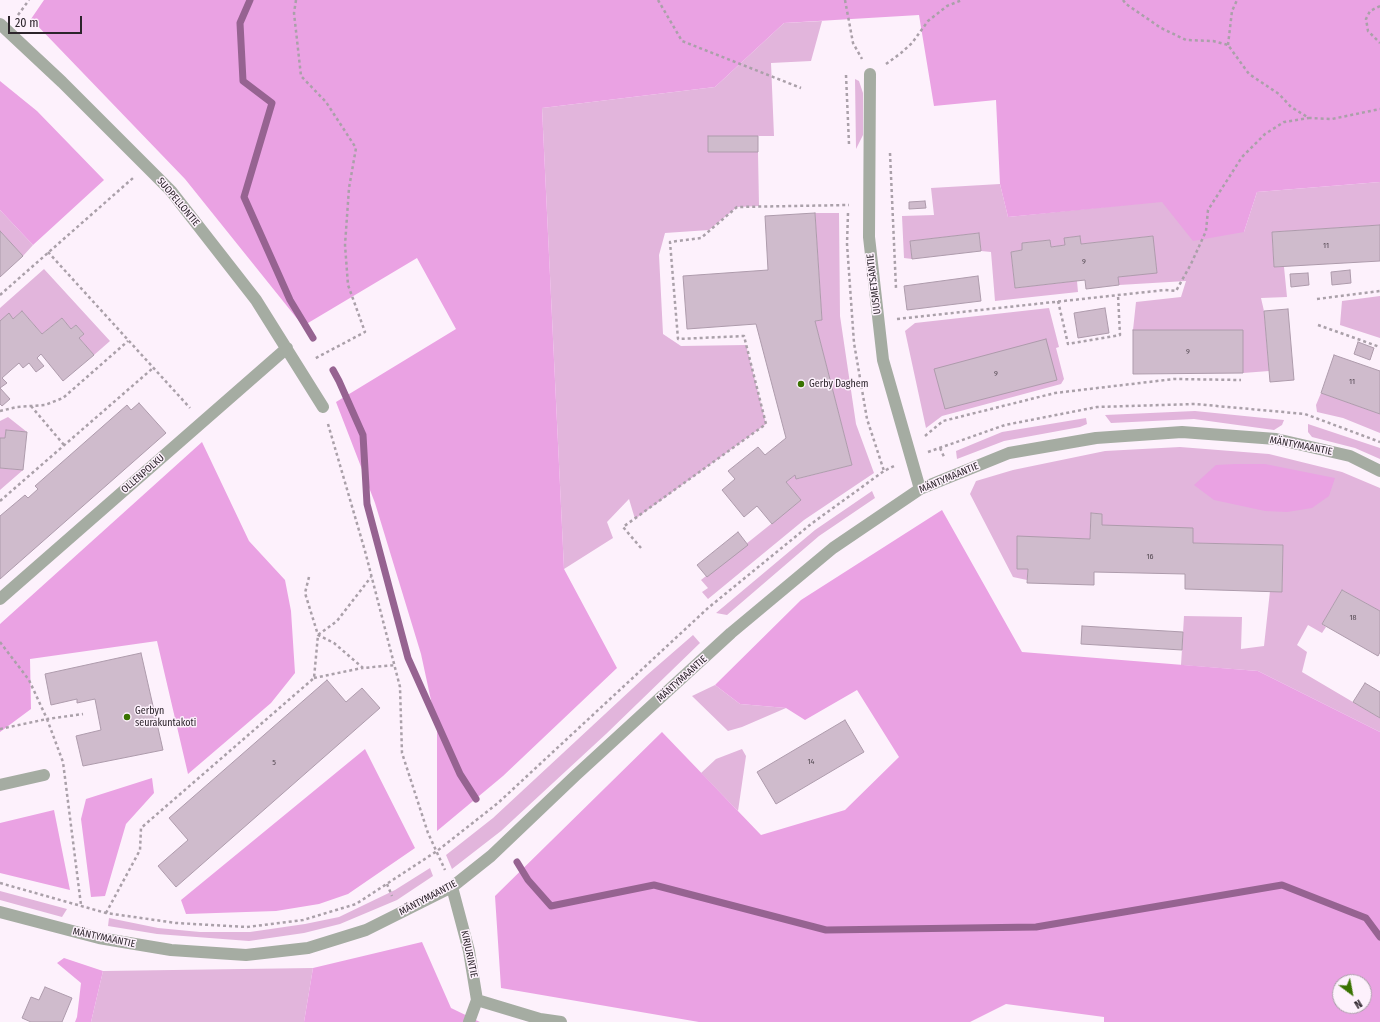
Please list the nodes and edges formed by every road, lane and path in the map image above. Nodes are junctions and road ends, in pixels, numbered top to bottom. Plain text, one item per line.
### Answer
1 (296, 0) edge
2 (658, 0) edge
3 (845, 0) edge
4 (962, 0) edge
5 (1123, 0) edge
6 (1237, 0) edge
7 (1380, 6) edge
8 (0, 24) edge
9 (1380, 42) edge
10 (1228, 45) junction
11 (870, 74) junction
12 (801, 88) dead end
13 (1380, 109) edge
14 (1309, 118) junction
15 (890, 150) dead end
16 (146, 166) junction
17 (849, 205) dead end
18 (48, 252) junction
19 (896, 291) dead end
20 (1380, 291) edge
21 (0, 295) edge
22 (1118, 295) junction
23 (1317, 299) dead end
24 (1058, 302) junction
25 (897, 312) dead end
26 (897, 318) junction
27 (879, 320) junction
28 (1318, 325) dead end
29 (898, 326) dead end
30 (128, 341) junction
31 (1380, 347) edge
32 (287, 348) junction
33 (153, 368) junction
34 (299, 368) junction
35 (1241, 380) dead end
36 (31, 406) junction
37 (323, 407) joint
38 (0, 411) edge
39 (203, 422) junction
40 (922, 429) dead end
41 (927, 444) dead end
42 (64, 445) junction
43 (930, 451) dead end
44 (1380, 471) edge
45 (920, 490) junction
46 (0, 502) edge
47 (641, 548) dead end
48 (309, 576) dead end
49 (372, 577) junction
50 (0, 599) edge
51 (318, 635) junction
52 (0, 642) edge
53 (395, 665) junction
54 (362, 668) junction
55 (314, 678) junction
56 (83, 714) dead end
57 (48, 719) junction
58 (0, 729) edge
59 (44, 775) dead end
60 (0, 785) edge
61 (452, 887) junction
62 (81, 905) dead end
63 (0, 912) edge
64 (106, 913) dead end
65 (477, 1000) junction
66 (469, 1022) edge
67 (561, 1022) edge

1 - 34 path
2 - 12 path
3 - 11 path
4 - 11 path
5 - 10 path
6 - 10 path
7 - 9 path
8 - 16 street, SUOPELLONTIE
10 - 14 path
11 - 27 street, UUSMETSÄNTIE
13 - 14 path
14 - 22 path
15 - 19 path
16 - 18 path
16 - 32 street, SUOPELLONTIE
17 - 47 path
18 - 21 path
18 - 30 path
20 - 23 path
22 - 24 path
22 - 24 path
24 - 26 path
25 - 26 path
26 - 27 path
26 - 29 path
27 - 45 street, UUSMETSÄNTIE
28 - 31 path
30 - 33 path
30 - 36 path
32 - 34 street, SUOPELLONTIE
32 - 39 street, OLLENPOLKU
33 - 39 path
33 - 42 path
34 - 37 street, SUOPELLONTIE
35 - 40 path
36 - 38 path
36 - 42 path
37 - 49 path
39 - 50 street, OLLENPOLKU
41 - 43 path
42 - 46 path
44 - 45 street, MÄNTYMAANTIE
45 - 61 street, MÄNTYMAANTIE
48 - 51 path
49 - 51 path
49 - 53 path
51 - 54 path
51 - 55 path
52 - 57 path
53 - 54 path
53 - 61 path
54 - 55 path
55 - 64 path
56 - 57 path
57 - 58 path
57 - 62 path
59 - 60 street
61 - 63 street, MÄNTYMAANTIE
61 - 65 street, KIRJURINTIE
65 - 66 street, KIRJURINTIE
65 - 67 street

